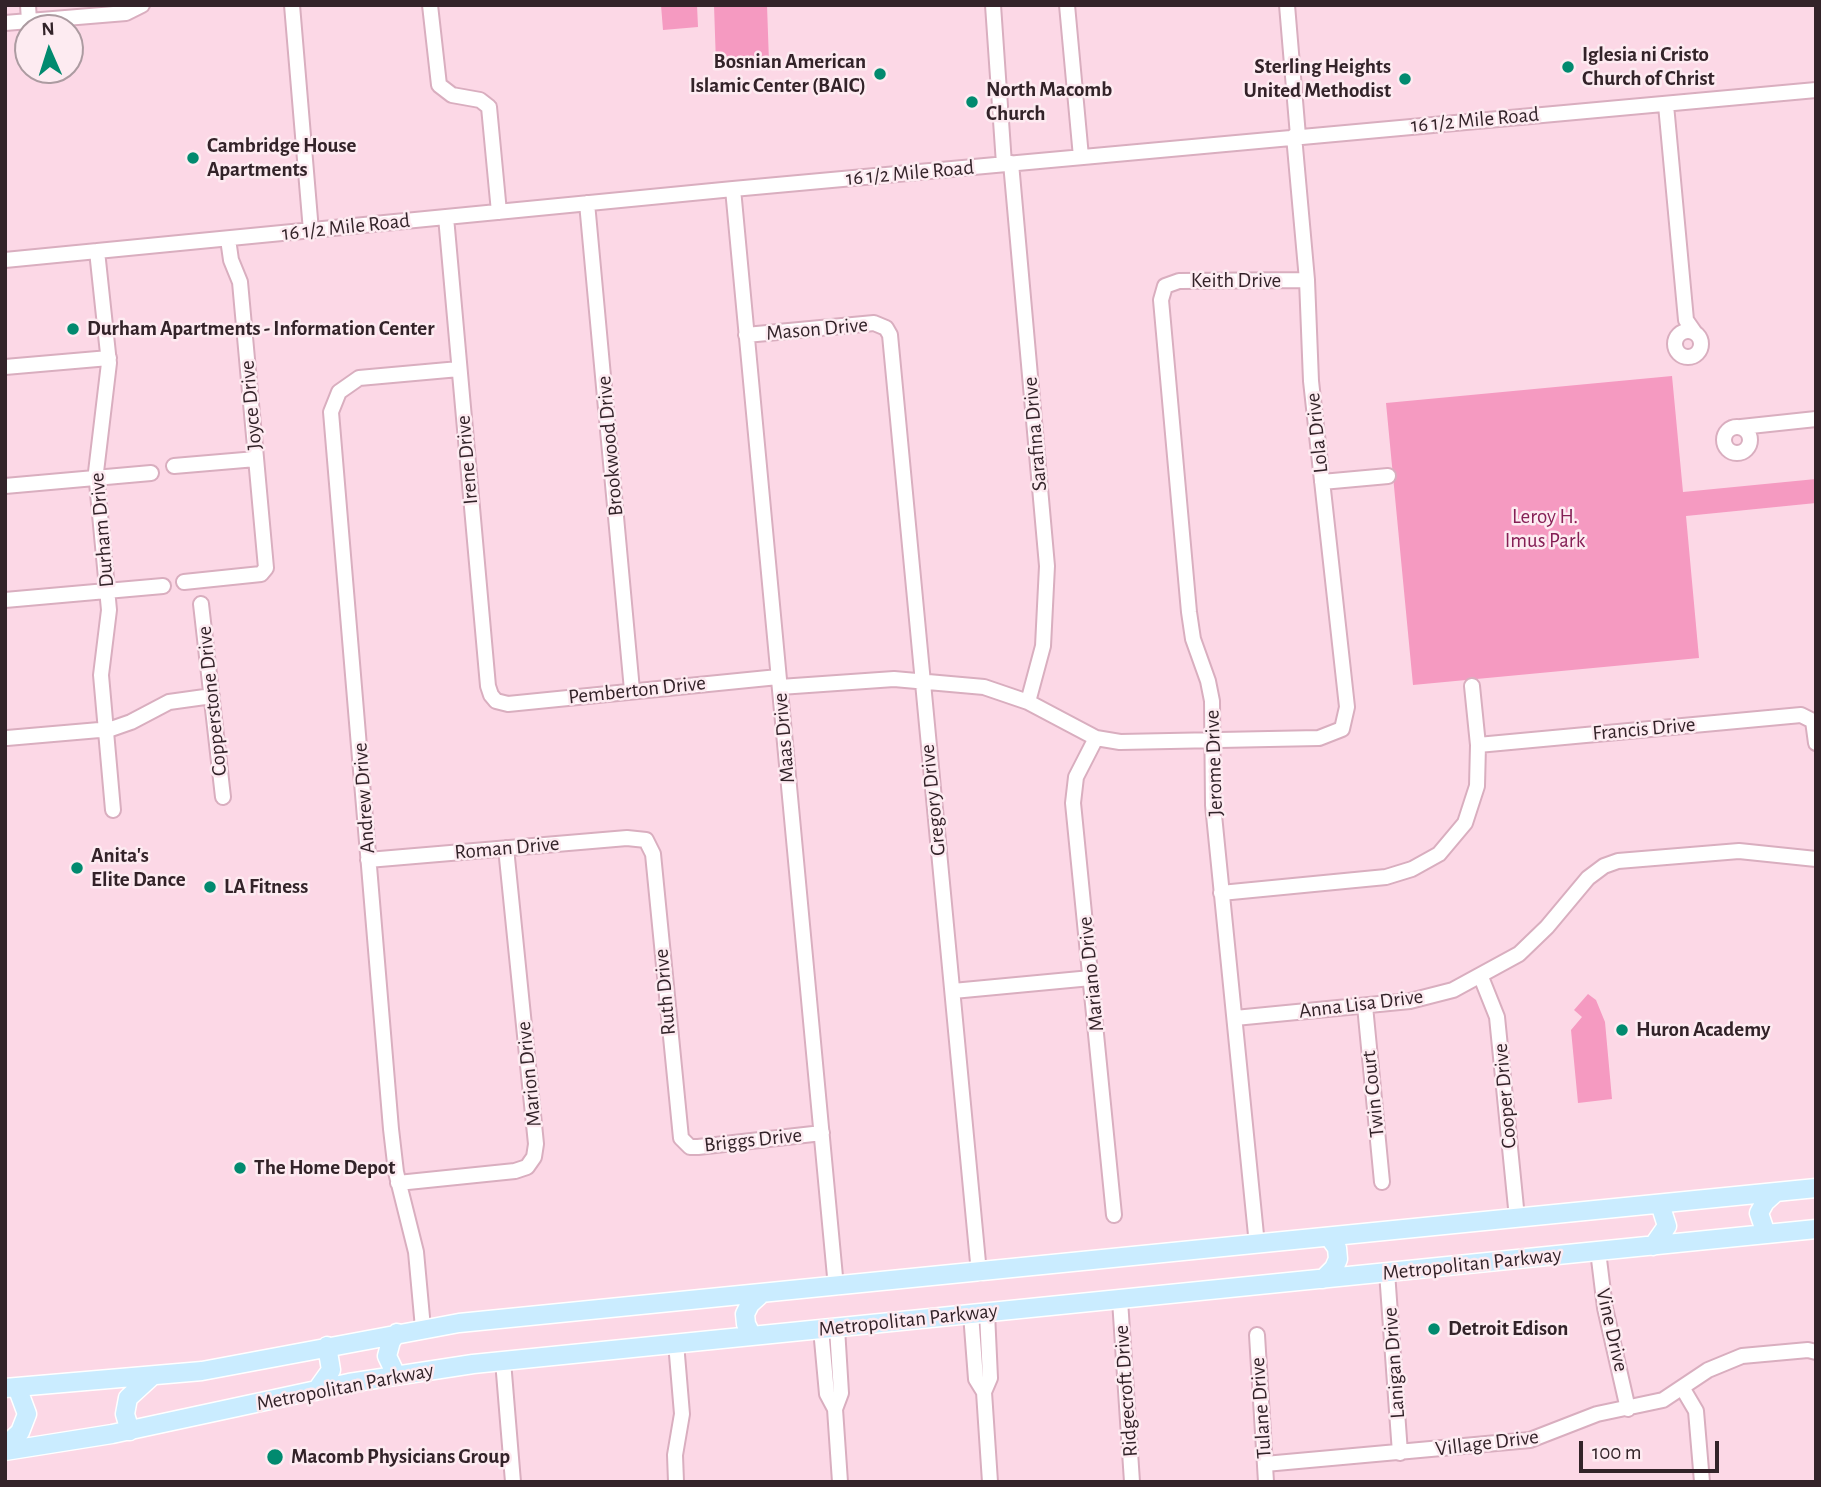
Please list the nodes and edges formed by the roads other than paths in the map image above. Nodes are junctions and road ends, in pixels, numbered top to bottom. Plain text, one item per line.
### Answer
1 (142, 5) edge
2 (292, 5) edge
3 (430, 5) edge
4 (993, 5) edge
5 (1067, 5) edge
6 (1287, 5) edge
7 (84, 16) edge
8 (1816, 90) edge
9 (1666, 105) junction
10 (1296, 136) junction
11 (1081, 157) junction
12 (1008, 164) junction
13 (733, 189) junction
14 (587, 203) junction
15 (499, 212) junction
16 (446, 217) junction
17 (311, 231) junction
18 (228, 239) junction
19 (97, 251) junction
20 (5, 260) edge
21 (1307, 280) junction
22 (1165, 286) joint
23 (1686, 320) junction
24 (886, 328) joint
25 (1695, 333) junction
26 (1679, 334) junction
27 (746, 335) junction
28 (109, 358) junction
29 (5, 367) edge
30 (459, 369) junction
31 (1816, 419) edge
32 (1758, 425) junction
33 (1741, 427) junction
34 (1750, 440) junction
35 (256, 459) junction
36 (174, 466) dead end
37 (151, 473) dead end
38 (1388, 475) dead end
39 (97, 478) junction
40 (1322, 482) junction
41 (5, 486) edge
42 (184, 582) dead end
43 (163, 586) dead end
44 (107, 591) junction
45 (5, 600) edge
46 (201, 604) dead end
47 (923, 679) junction
48 (779, 682) junction
49 (1472, 686) dead end
50 (632, 690) junction
51 (212, 696) junction
52 (496, 701) joint
53 (1028, 702) junction
54 (106, 729) junction
55 (1342, 729) joint
56 (8, 738) dead end
57 (1096, 738) junction
58 (1212, 740) junction
59 (1816, 743) edge
60 (1478, 745) junction
61 (223, 797) dead end
62 (113, 810) dead end
63 (646, 840) joint
64 (506, 848) junction
65 (368, 859) junction
66 (1816, 859) edge
67 (1222, 893) junction
68 (1481, 977) junction
69 (1091, 978) junction
70 (953, 991) junction
71 (1365, 1006) junction
72 (1235, 1018) junction
73 (822, 1133) junction
74 (685, 1144) joint
75 (1382, 1182) dead end
76 (398, 1183) junction
77 (1816, 1188) edge
78 (1776, 1192) junction
79 (1660, 1204) junction
80 (1114, 1215) dead end
81 (1517, 1218) junction
82 (1816, 1229) edge
83 (1766, 1234) junction
84 (1329, 1237) junction
85 (1257, 1245) junction
86 (1653, 1246) junction
87 (1598, 1251) junction
88 (979, 1272) junction
89 (1387, 1272) junction
90 (1323, 1279) junction
91 (836, 1287) junction
92 (761, 1294) junction
93 (1119, 1300) junction
94 (979, 1313) junction
95 (424, 1328) junction
96 (829, 1329) junction
97 (397, 1333) junction
98 (1257, 1335) dead end
99 (752, 1336) junction
100 (676, 1343) junction
101 (327, 1346) junction
102 (1816, 1352) edge
103 (503, 1361) junction
104 (396, 1375) junction
105 (150, 1377) junction
106 (11, 1387) edge
107 (1684, 1389) junction
108 (316, 1391) junction
109 (1628, 1409) junction
110 (130, 1431) junction
111 (5, 1448) edge
112 (1400, 1453) junction
113 (1265, 1464) junction
114 (513, 1482) edge
115 (676, 1482) edge
116 (840, 1482) edge
117 (990, 1482) edge
118 (1132, 1482) edge
119 (1266, 1482) edge
120 (1702, 1482) edge

1 - 7 street
2 - 17 street
3 - 15 street
4 - 12 street, Sarafina Drive
5 - 11 street
6 - 10 street, Lola Drive
8 - 9 street, 16 1/2 Mile Road
9 - 10 street, 16 1/2 Mile Road
9 - 23 street
10 - 11 street, 16 1/2 Mile Road
10 - 21 street, Lola Drive
11 - 12 street, 16 1/2 Mile Road
12 - 13 street, 16 1/2 Mile Road
12 - 53 street, Sarafina Drive
13 - 14 street, 16 1/2 Mile Road
13 - 27 street, Maas Drive
14 - 15 street, 16 1/2 Mile Road
14 - 50 street, Brookwood Drive
15 - 16 street, 16 1/2 Mile Road
16 - 17 street, 16 1/2 Mile Road
16 - 30 street, Irene Drive
17 - 18 street, 16 1/2 Mile Road
18 - 19 street, 16 1/2 Mile Road
18 - 35 street, Joyce Drive
19 - 20 street, 16 1/2 Mile Road
19 - 28 street, Durham Drive
21 - 22 street, Keith Drive
21 - 40 street, Lola Drive
22 - 58 street, Jerome Drive
23 - 25 street
23 - 26 street
24 - 27 street, Mason Drive
24 - 47 street, Gregory Drive
25 - 26 street
25 - 26 street
27 - 48 street, Maas Drive
28 - 29 street
28 - 39 street, Durham Drive
30 - 52 street, Irene Drive
30 - 65 street, Andrew Drive
31 - 32 street
32 - 33 street
32 - 34 street
33 - 34 street
33 - 34 street
35 - 36 street
35 - 42 street, Joyce Drive
37 - 39 street
38 - 40 street
39 - 41 street
39 - 44 street, Durham Drive
40 - 55 street, Lola Drive
43 - 44 street
44 - 45 street
44 - 54 street, Durham Drive
46 - 51 street, Copperstone Drive
47 - 48 street, Pemberton Drive
47 - 53 street, Pemberton Drive
47 - 70 street, Gregory Drive
48 - 50 street, Pemberton Drive
48 - 73 street, Maas Drive
49 - 60 street
50 - 52 street, Pemberton Drive
51 - 54 street
51 - 61 street, Copperstone Drive
53 - 57 street, Pemberton Drive
54 - 56 street
54 - 62 street, Durham Drive
55 - 58 street, Pemberton Drive
57 - 58 street, Pemberton Drive
57 - 69 street, Mariano Drive
58 - 67 street, Jerome Drive
59 - 60 street, Francis Drive
60 - 67 street
63 - 64 street, Roman Drive
63 - 74 street, Ruth Drive
64 - 65 street, Roman Drive
64 - 76 street, Marion Drive
65 - 76 street, Andrew Drive
66 - 68 street, Anna Lisa Drive
67 - 72 street, Jerome Drive
68 - 71 street, Anna Lisa Drive
68 - 81 street, Cooper Drive
69 - 70 street
69 - 80 street, Mariano Drive
70 - 88 street, Gregory Drive
71 - 72 street, Anna Lisa Drive
71 - 75 street, Twin Court
72 - 85 street, Jerome Drive
73 - 74 street, Briggs Drive
73 - 91 street, Maas Drive
76 - 95 street, Andrew Drive
77 - 78 main road, Metropolitan Parkway
78 - 79 main road, Metropolitan Parkway
78 - 83 main road
79 - 81 main road, Metropolitan Parkway
79 - 86 main road
81 - 84 main road, Metropolitan Parkway
82 - 83 main road, Metropolitan Parkway
83 - 86 main road, Metropolitan Parkway
84 - 85 main road, Metropolitan Parkway
84 - 90 main road
85 - 88 main road, Metropolitan Parkway
86 - 87 main road, Metropolitan Parkway
87 - 89 main road, Metropolitan Parkway
87 - 109 street, Vine Drive
88 - 91 main road, Metropolitan Parkway
89 - 90 main road, Metropolitan Parkway
89 - 112 street, Lanigan Drive
90 - 93 main road, Metropolitan Parkway
91 - 92 main road, Metropolitan Parkway
92 - 95 main road, Metropolitan Parkway
92 - 99 main road
93 - 94 main road, Metropolitan Parkway
93 - 118 street, Ridgecroft Drive
94 - 96 main road, Metropolitan Parkway
94 - 117 street
95 - 97 main road, Metropolitan Parkway
96 - 99 main road, Metropolitan Parkway
96 - 116 street
97 - 101 main road, Metropolitan Parkway
97 - 104 main road
98 - 113 street, Tulane Drive
99 - 100 main road, Metropolitan Parkway
100 - 103 main road, Metropolitan Parkway
100 - 115 street
101 - 105 main road, Metropolitan Parkway
101 - 108 main road
102 - 107 street, Village Drive
103 - 104 main road, Metropolitan Parkway
103 - 114 street
104 - 108 main road, Metropolitan Parkway
105 - 106 main road, Metropolitan Parkway
105 - 110 main road
106 - 111 main road
107 - 109 street, Village Drive
107 - 120 street
108 - 110 main road, Metropolitan Parkway
109 - 112 street, Village Drive
110 - 111 main road, Metropolitan Parkway
112 - 113 street, Village Drive
113 - 119 street, Tulane Drive

